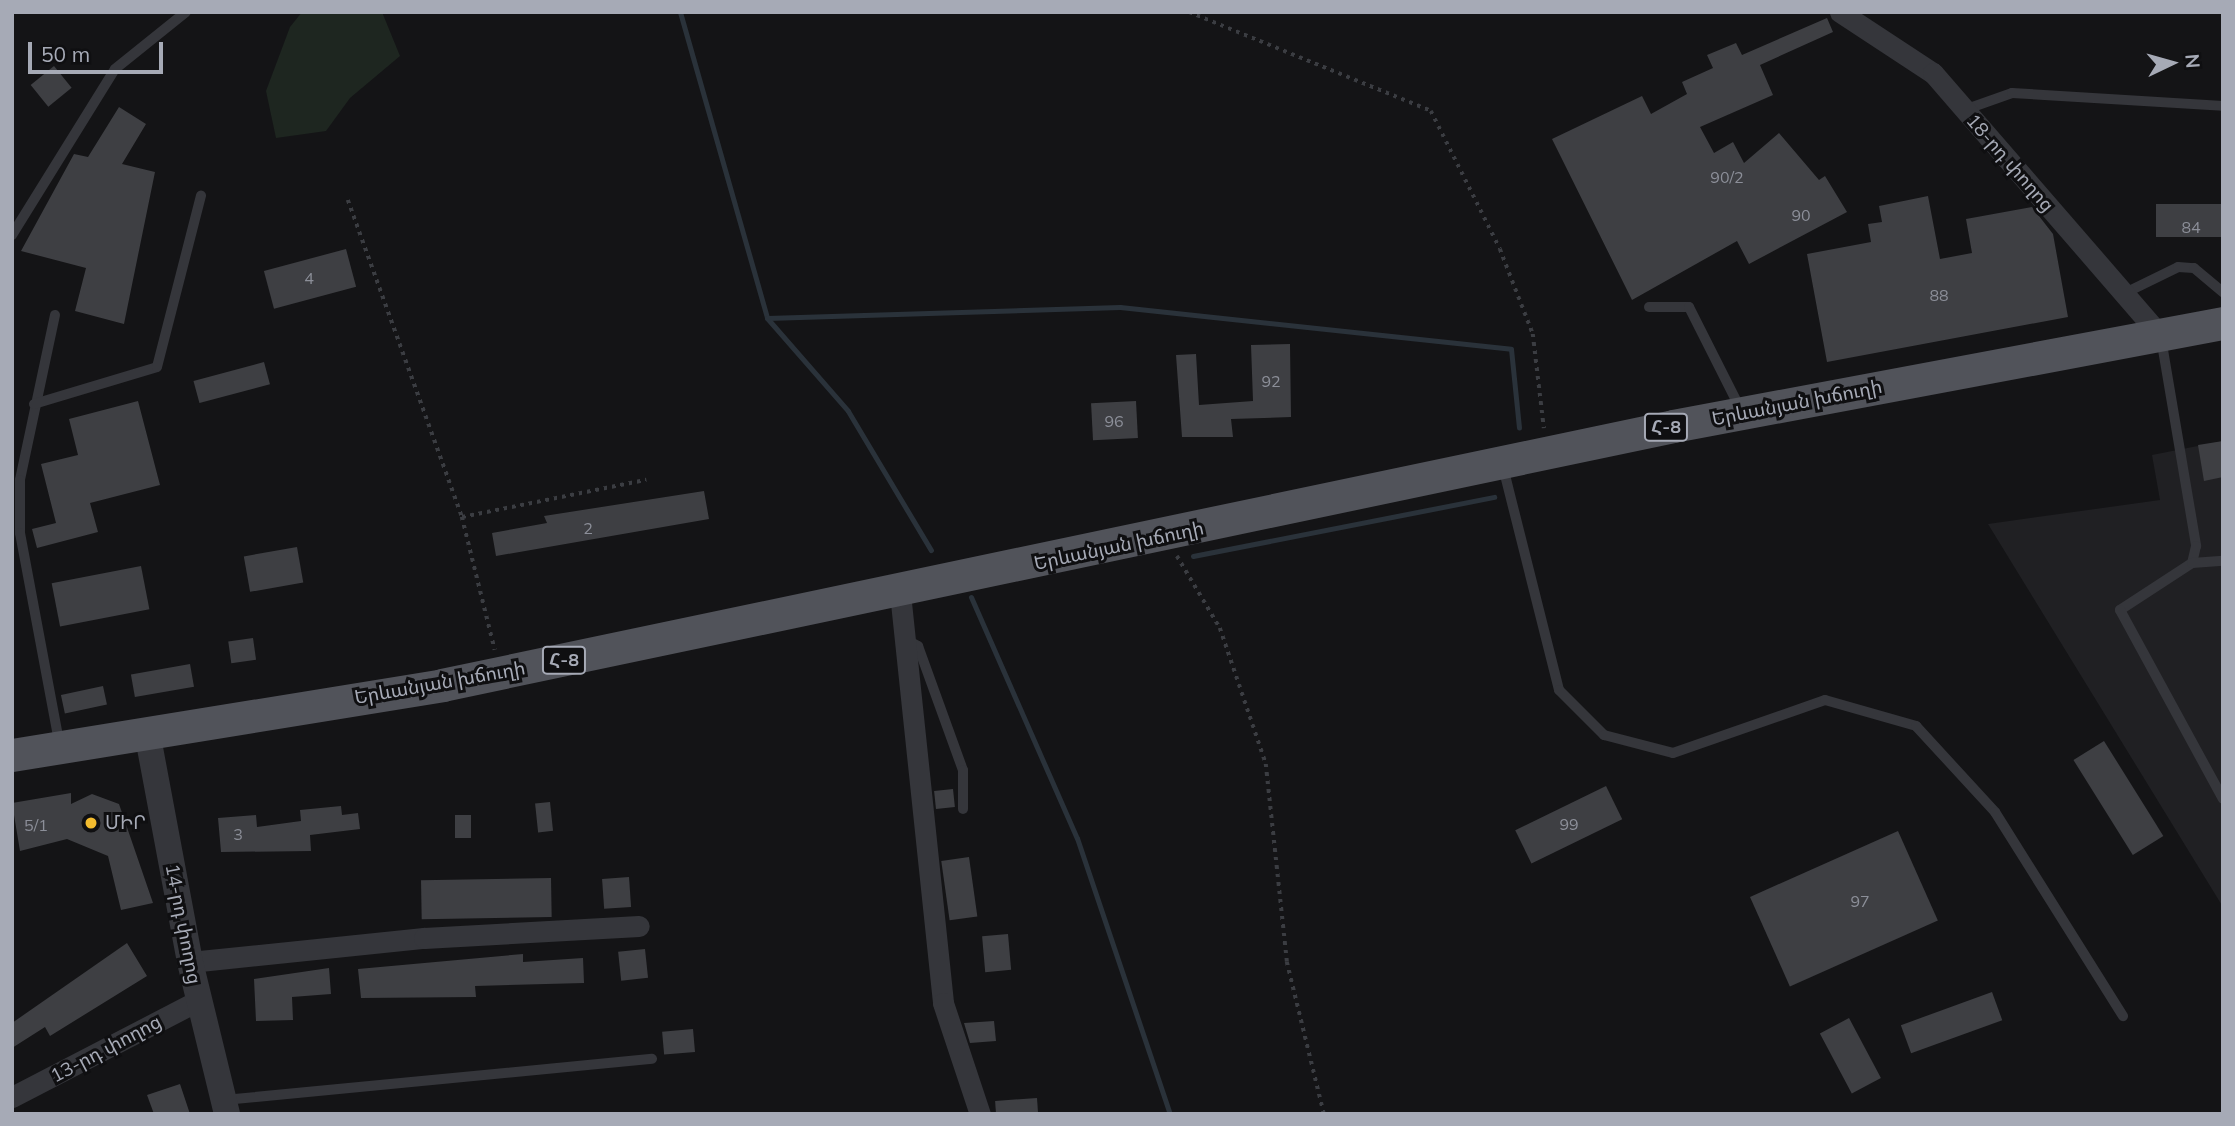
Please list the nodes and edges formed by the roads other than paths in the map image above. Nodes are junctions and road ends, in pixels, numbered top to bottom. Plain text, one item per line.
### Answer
1 (186, 12) edge
2 (1840, 12) edge
3 (2223, 106) edge
4 (1964, 110) junction
5 (201, 195) dead end
6 (12, 235) edge
7 (2223, 292) edge
8 (2123, 294) junction
9 (1649, 307) dead end
10 (55, 315) dead end
11 (2223, 323) edge
12 (2160, 335) junction
13 (34, 404) junction
14 (1742, 413) junction
15 (1502, 464) junction
16 (2223, 561) edge
17 (2192, 563) junction
18 (900, 593) junction
19 (905, 639) junction
20 (147, 732) junction
21 (60, 747) junction
22 (12, 755) edge
23 (2223, 799) edge
24 (962, 809) dead end
25 (639, 926) dead end
26 (190, 962) junction
27 (199, 1000) junction
28 (2123, 1016) dead end
29 (652, 1059) dead end
30 (12, 1097) edge
31 (225, 1107) edge
32 (980, 1114) edge

1 - 6 lane
2 - 4 street, 18-րդ փողոց
3 - 4 lane
4 - 8 street, 18-րդ փողոց
5 - 13 lane
7 - 8 lane
8 - 12 street, 18-րդ փողոց
9 - 14 lane
10 - 13 lane
11 - 12 main road, Երևանյան խճուղի / Հ-8
12 - 14 main road, Երևանյան խճուղի / Հ-8
12 - 17 lane
13 - 21 lane
14 - 15 main road, Երևանյան խճուղի / Հ-8
15 - 18 main road, Երևանյան խճուղի / Հ-8
15 - 28 lane
16 - 17 lane
17 - 23 lane
18 - 19 street
18 - 20 main road, Երևանյան խճուղի / Հ-8
19 - 24 lane
19 - 32 street
20 - 21 main road, Երևանյան խճուղի / Հ-8
20 - 26 street, 14-րդ փողոց
21 - 22 main road, Երևանյան խճուղի / Հ-8
25 - 26 street
26 - 27 street, 14-րդ փողոց
27 - 30 street, 13-րդ փողոց
27 - 31 street, 14-րդ փողոց
29 - 31 lane

